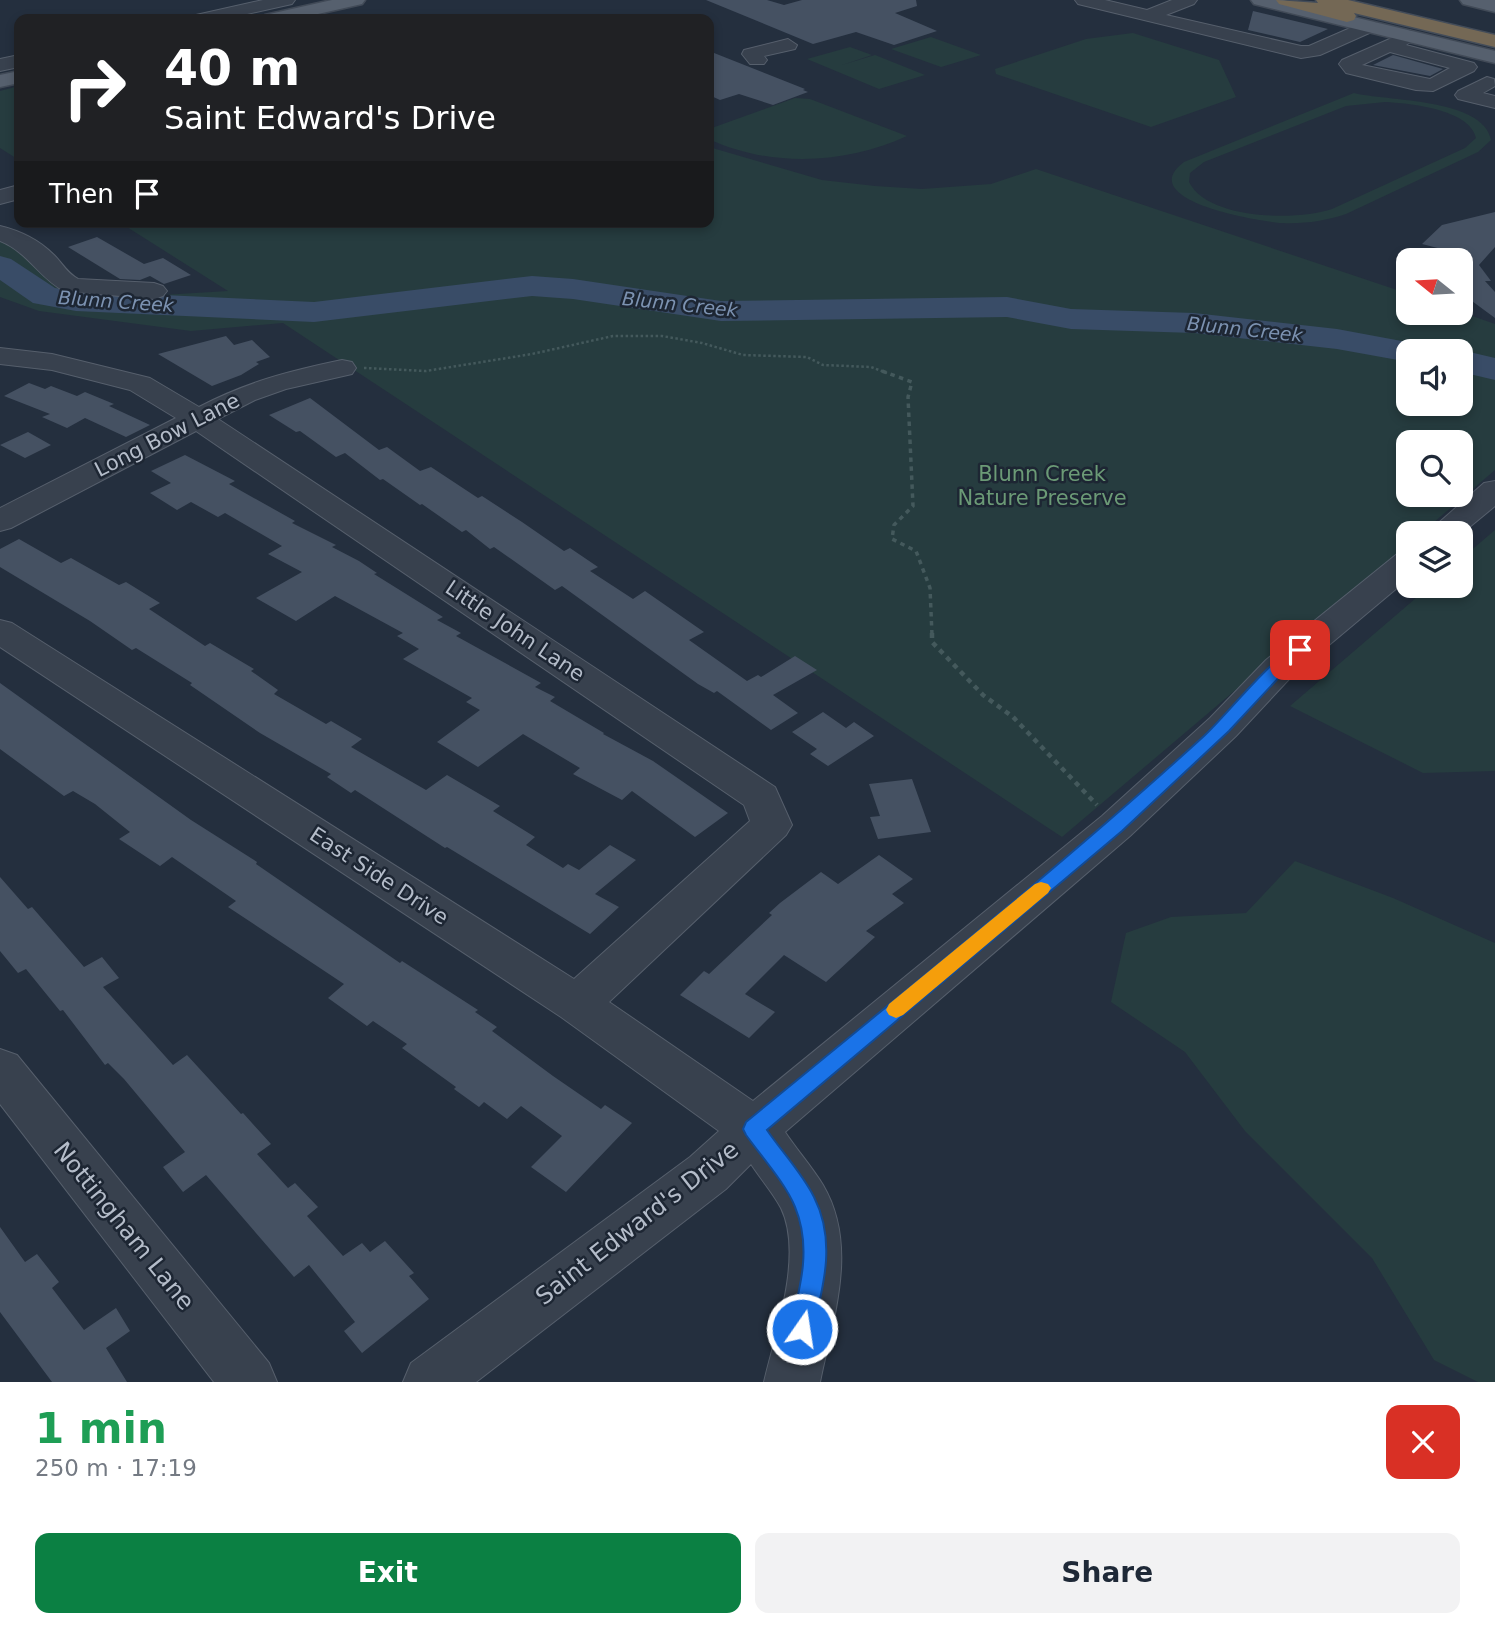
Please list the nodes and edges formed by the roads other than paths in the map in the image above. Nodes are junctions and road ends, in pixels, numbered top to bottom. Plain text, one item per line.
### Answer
1 (286, 0) edge
2 (356, 0) edge
3 (1084, 0) edge
4 (1188, 0) edge
5 (1260, 0) edge
6 (1285, 0) edge
7 (1325, 0) edge
8 (224, 14) edge
9 (294, 14) edge
10 (1148, 16) junction
11 (1370, 26) junction
12 (1410, 36) junction
13 (1433, 41) junction
14 (1495, 41) edge
15 (788, 45) dead end
16 (1388, 46) junction
17 (1495, 57) edge
18 (757, 60) dead end
19 (0, 233) edge
20 (154, 291) dead end
21 (0, 356) edge
22 (342, 368) road end
23 (197, 418) junction
24 (1495, 490) edge
25 (0, 521) edge
26 (1458, 521) edge
27 (1396, 572) edge
28 (0, 631) edge
29 (577, 1004) junction
30 (0, 1069) edge
31 (754, 1129) junction
32 (249, 1382) edge
33 (430, 1382) edge
34 (792, 1382) edge

1 - 8 street
2 - 9 main road
3 - 10 street
4 - 10 street
5 - 11 main road
6 - 13 highway
7 - 14 highway
10 - 11 street
11 - 12 main road
12 - 13 main road
12 - 16 street
13 - 17 main road
15 - 18 street
16 - 16 street
19 - 20 street
21 - 23 street, Little John Lane
22 - 23 street, Long Bow Lane
23 - 25 street, Long Bow Lane
23 - 29 street, Little John Lane
24 - 26 street
27 - 31 street, Saint Edward's Drive
28 - 29 street, East Side Drive
29 - 31 street, East Side Drive
30 - 32 street, Nottingham Lane
31 - 33 street, Saint Edward's Drive
31 - 34 street, East Side Drive

